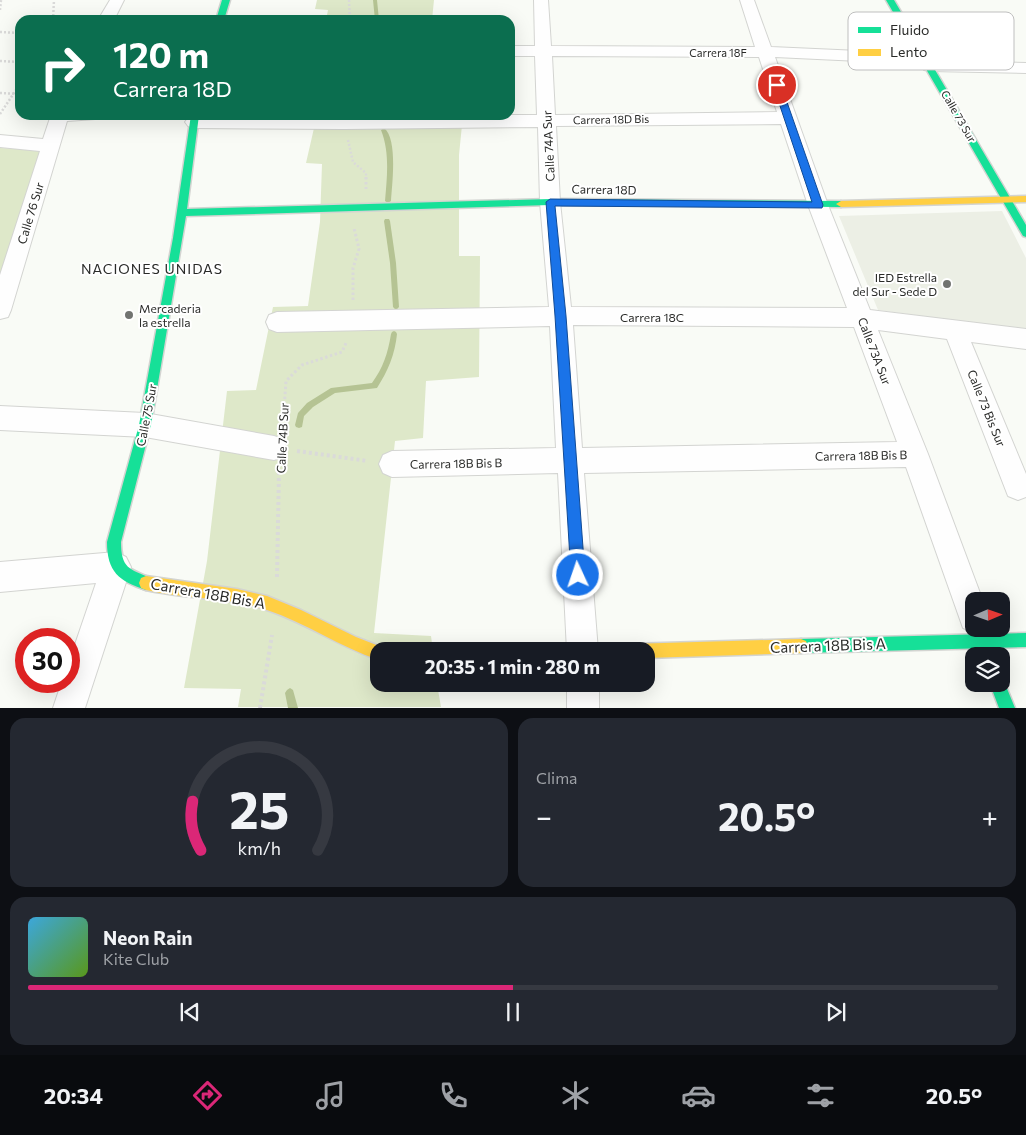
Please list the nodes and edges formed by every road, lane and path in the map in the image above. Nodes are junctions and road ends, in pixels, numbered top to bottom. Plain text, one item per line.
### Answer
1 (1, 0) edge
2 (54, 0) edge
3 (117, 0) edge
4 (226, 0) edge
5 (349, 0) edge
6 (541, 0) edge
7 (747, 0) edge
8 (890, 0) edge
9 (0, 10) edge
10 (897, 12) edge
11 (53, 15) edge
12 (109, 15) edge
13 (222, 15) edge
14 (350, 15) edge
15 (0, 32) edge
16 (15, 33) edge
17 (544, 50) junction
18 (515, 51) edge
19 (765, 52) junction
20 (848, 57) edge
21 (0, 62) edge
22 (15, 62) edge
23 (933, 70) edge
24 (0, 94) edge
25 (14, 94) joint
26 (0, 114) edge
27 (788, 118) junction
28 (58, 120) edge
29 (195, 120) edge
30 (255, 120) edge
31 (547, 120) junction
32 (344, 123) junction
33 (0, 141) edge
34 (50, 146) junction
35 (1026, 199) edge
36 (1009, 201) junction
37 (550, 202) junction
38 (818, 205) junction
39 (365, 207) junction
40 (350, 208) junction
41 (181, 213) junction
42 (1026, 233) edge
43 (0, 310) edge
44 (561, 316) junction
45 (861, 318) junction
46 (277, 322) dead end
47 (353, 322) junction
48 (955, 330) junction
49 (1026, 339) edge
50 (0, 418) edge
51 (145, 425) junction
52 (277, 448) junction
53 (915, 454) junction
54 (571, 460) junction
55 (392, 464) joint
56 (1018, 487) dead end
57 (116, 567) junction
58 (0, 577) edge
59 (965, 594) edge
60 (277, 606) junction
61 (965, 637) edge
62 (1003, 638) edge
63 (1026, 640) edge
64 (581, 642) edge
65 (655, 650) edge
66 (370, 652) edge
67 (583, 692) edge
68 (1001, 692) edge
69 (69, 708) edge
70 (260, 708) edge
71 (583, 708) edge
72 (1007, 708) edge

1 - 9 path
2 - 11 path
3 - 12 street
4 - 13 street
5 - 14 path
6 - 17 street, Calle 74A Sur
7 - 19 street, Calle 73A Sur
8 - 10 street, Calle 73 Sur
15 - 16 path
17 - 18 street, Carrera 18F
17 - 19 street, Carrera 18F
17 - 31 street, Calle 74A Sur
19 - 20 street, Carrera 18F
19 - 27 street, Calle 73A Sur
21 - 22 path
23 - 36 street, Calle 73 Sur
24 - 25 path
25 - 26 path
27 - 31 street, Carrera 18D Bis
27 - 38 street, Calle 73A Sur
28 - 34 street, Calle 76 Sur
29 - 41 street, Calle 75 Sur
30 - 32 street, Carrera 18D Bis
31 - 32 street, Carrera 18D Bis
31 - 37 street, Calle 74A Sur
32 - 39 path
33 - 34 street
34 - 43 street, Calle 76 Sur
35 - 36 street, Carrera 18D
36 - 38 street, Carrera 18D
36 - 42 street, Calle 73 Sur
37 - 38 street, Carrera 18D
37 - 39 street, Carrera 18D
37 - 44 street, Calle 74A Sur
38 - 45 street, Calle 73A Sur
39 - 40 street, Carrera 18D
40 - 41 street, Carrera 18D
40 - 47 path, Calle 74B Sur
41 - 51 street, Calle 75 Sur
44 - 45 street, Carrera 18C
44 - 47 street, Carrera 18C
44 - 54 street, Calle 74A Sur
45 - 48 street, Carrera 18C
45 - 53 street, Calle 73A Sur
46 - 47 street, Carrera 18C
47 - 52 path, Calle 74B Sur
48 - 49 street, Carrera 18C
48 - 56 street, Calle 73 Bis Sur
50 - 51 street
51 - 52 street
51 - 57 street, Calle 75 Sur
52 - 55 path, Carrera 18B Bis B
52 - 60 path, Calle 74B Sur
53 - 54 street, Carrera 18B Bis B
53 - 59 street, Calle 73A Sur
54 - 55 street, Carrera 18B Bis B
54 - 64 street, Calle 74A Sur
57 - 58 street
57 - 60 street, Carrera 18B Bis A
57 - 69 street, Calle 75 Sur
60 - 66 street, Carrera 18B Bis A
60 - 70 path, Calle 74B Sur
61 - 65 street, Carrera 18B Bis A
62 - 63 street, Carrera 18B Bis A
67 - 71 street
68 - 72 street

